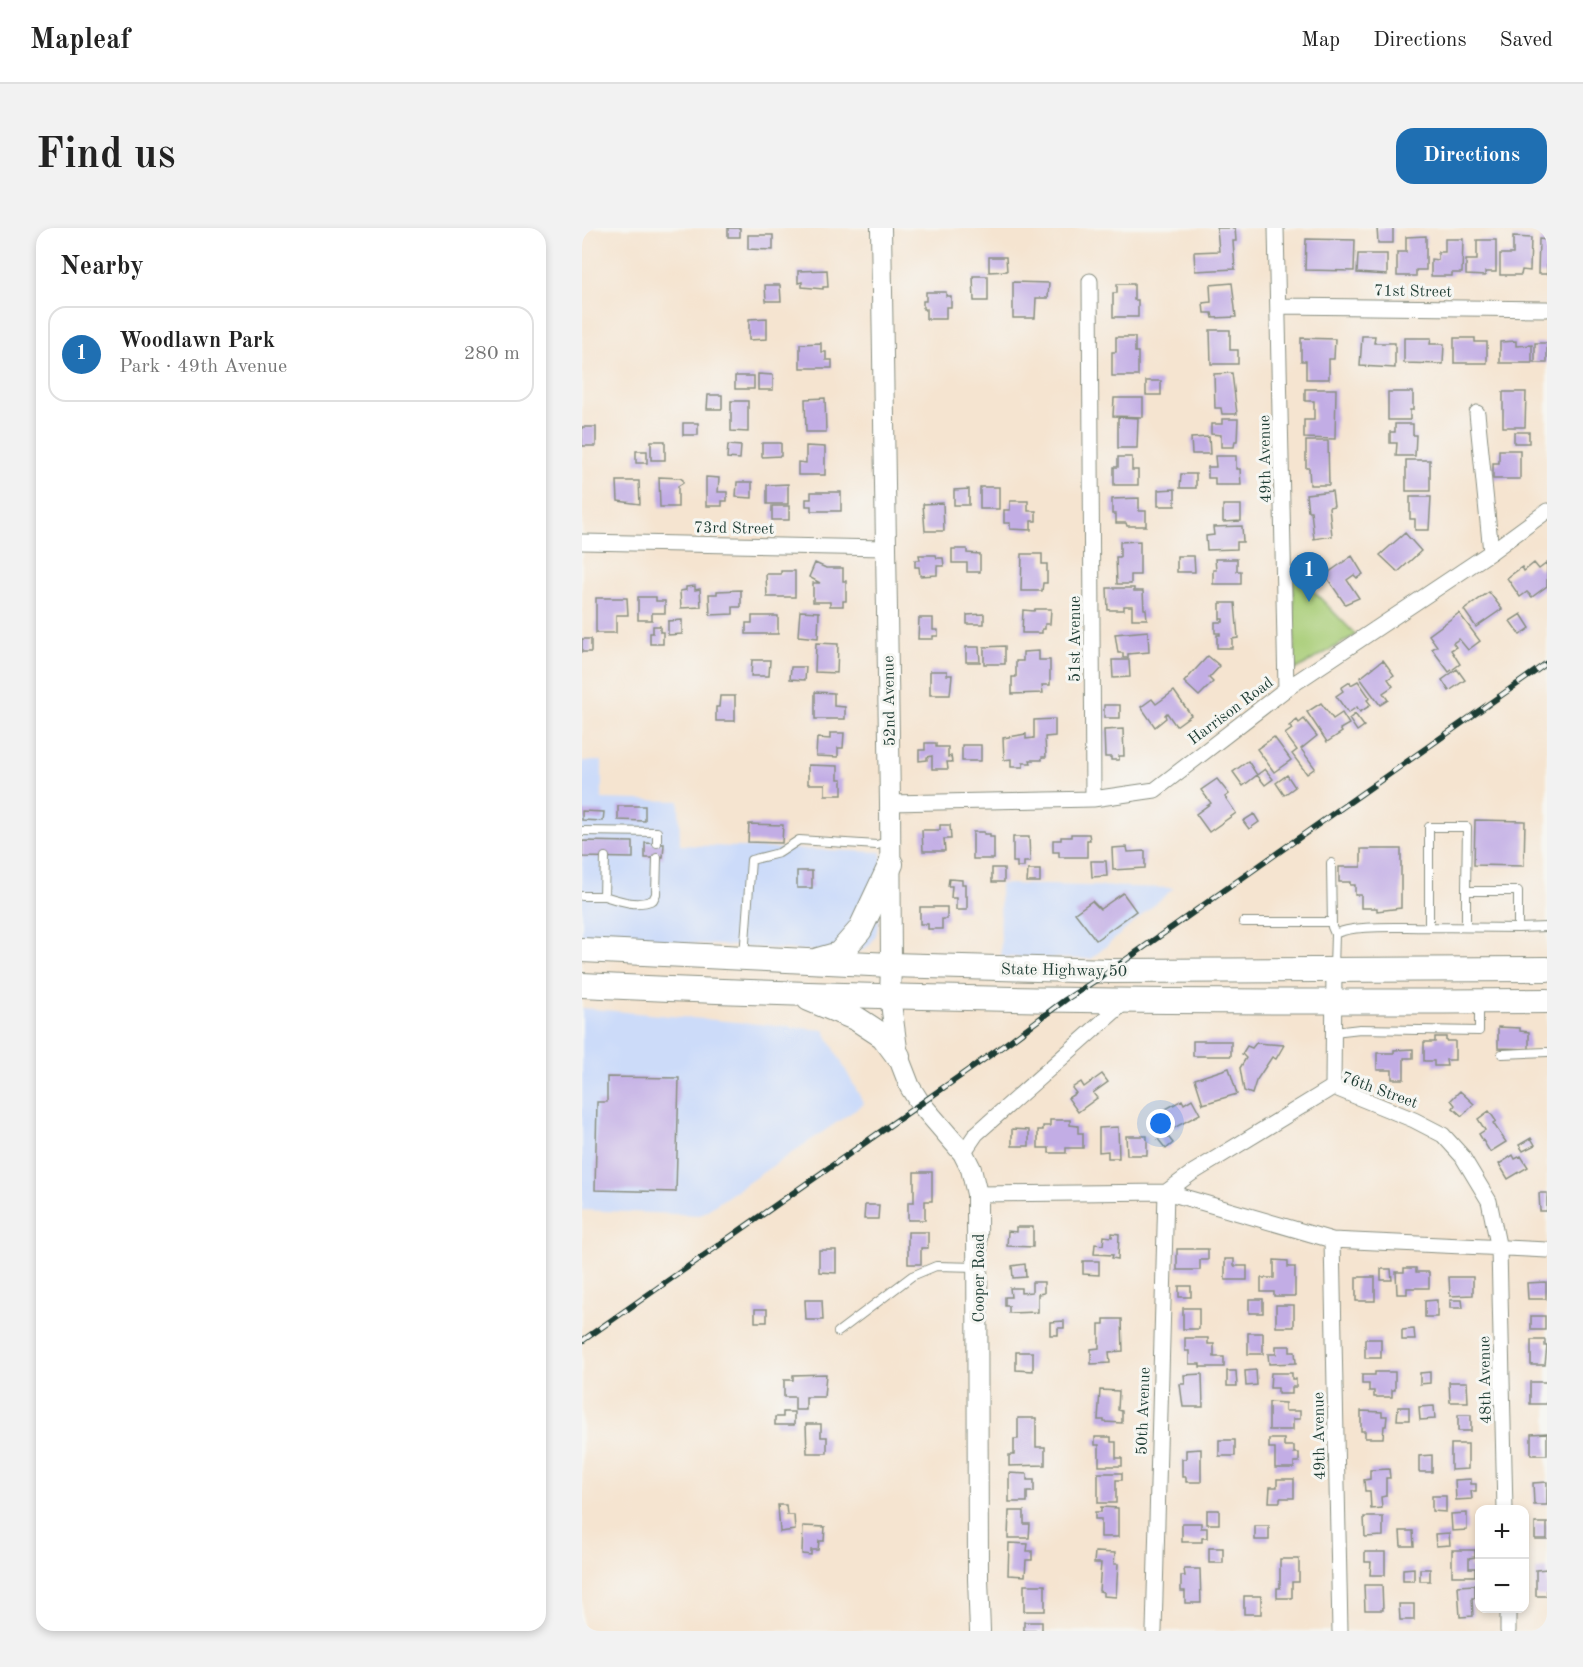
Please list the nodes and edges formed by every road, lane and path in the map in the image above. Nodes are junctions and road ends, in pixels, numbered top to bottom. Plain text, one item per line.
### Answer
1 (881, 228) edge
2 (1276, 228) edge
3 (1090, 281) dead end
4 (1279, 306) junction
5 (1547, 309) edge
6 (1477, 413) dead end
7 (1547, 511) edge
8 (582, 542) edge
9 (885, 548) junction
10 (1491, 552) junction
11 (1286, 690) junction
12 (1093, 799) junction
13 (890, 803) junction
14 (582, 831) edge
15 (604, 831) junction
16 (604, 842) dead end
17 (657, 843) dead end
18 (891, 852) junction
19 (604, 857) dead end
20 (657, 858) dead end
21 (1331, 863) dead end
22 (1466, 891) junction
23 (582, 896) edge
24 (604, 896) junction
25 (1243, 922) dead end
26 (1332, 922) junction
27 (1429, 927) junction
28 (1466, 927) junction
29 (1547, 927) edge
30 (1518, 928) junction
31 (1335, 934) junction
32 (582, 950) edge
33 (744, 957) junction
34 (816, 961) junction
35 (891, 965) junction
36 (1547, 969) edge
37 (1073, 970) junction
38 (1334, 970) junction
39 (582, 985) edge
40 (696, 990) junction
41 (799, 994) junction
42 (890, 996) junction
43 (1127, 1000) junction
44 (1547, 1001) edge
45 (1334, 1002) junction
46 (1479, 1002) junction
47 (1334, 1032) junction
48 (1547, 1052) edge
49 (1502, 1054) dead end
50 (898, 1056) junction
51 (1333, 1087) junction
52 (963, 1153) junction
53 (1166, 1192) junction
54 (977, 1194) junction
55 (1332, 1240) junction
56 (1499, 1249) junction
57 (1547, 1250) edge
58 (979, 1267) junction
59 (838, 1332) dead end
60 (1505, 1505) edge
61 (1508, 1613) edge
62 (980, 1631) edge
63 (1154, 1631) edge
64 (1340, 1631) edge
65 (1508, 1631) edge

1 - 9 street, 52nd Avenue
2 - 4 street, 49th Avenue
3 - 12 street, 51st Avenue
4 - 5 street, 71st Street
4 - 11 street, 49th Avenue
6 - 10 street
7 - 10 street, Harrison Road
8 - 9 street, 73rd Street
9 - 13 street, 52nd Avenue
10 - 11 street, Harrison Road
11 - 12 street, Harrison Road
12 - 13 street, Harrison Road
13 - 18 street, 52nd Avenue
14 - 15 lane
15 - 16 lane
15 - 17 lane
18 - 33 lane
18 - 34 main road
18 - 35 street, 52nd Avenue
19 - 24 lane
20 - 24 lane
21 - 26 lane
22 - 27 lane
22 - 28 lane
22 - 30 lane
23 - 24 lane
25 - 26 lane
26 - 31 lane
27 - 28 lane
27 - 31 lane
28 - 30 lane
29 - 30 lane
31 - 38 lane
32 - 33 main road, State Highway 50
33 - 34 main road, State Highway 50
34 - 35 main road, State Highway 50
35 - 37 main road, State Highway 50
35 - 40 main road
35 - 42 street, 52nd Avenue
36 - 38 main road, State Highway 50
37 - 38 main road, State Highway 50
37 - 42 main road
38 - 45 street
39 - 40 main road, State Highway 50
40 - 41 main road, State Highway 50
41 - 42 main road, State Highway 50
41 - 50 main road
42 - 43 main road, State Highway 50
42 - 50 street, 52nd Avenue
43 - 45 main road, State Highway 50
43 - 52 street
44 - 46 main road, State Highway 50
45 - 46 main road, State Highway 50
45 - 47 street
46 - 47 lane
47 - 51 street
48 - 49 lane
50 - 52 street, 52nd Avenue
51 - 53 street, 76th Street
51 - 56 street, 76th Street
52 - 54 street, Cooper Road
53 - 54 street
53 - 55 street
53 - 63 street, 50th Avenue
54 - 58 street, Cooper Road
55 - 56 street
55 - 64 street, 49th Avenue
56 - 57 street
56 - 60 street, 48th Avenue
58 - 59 lane
58 - 62 street, Cooper Road
61 - 65 street

